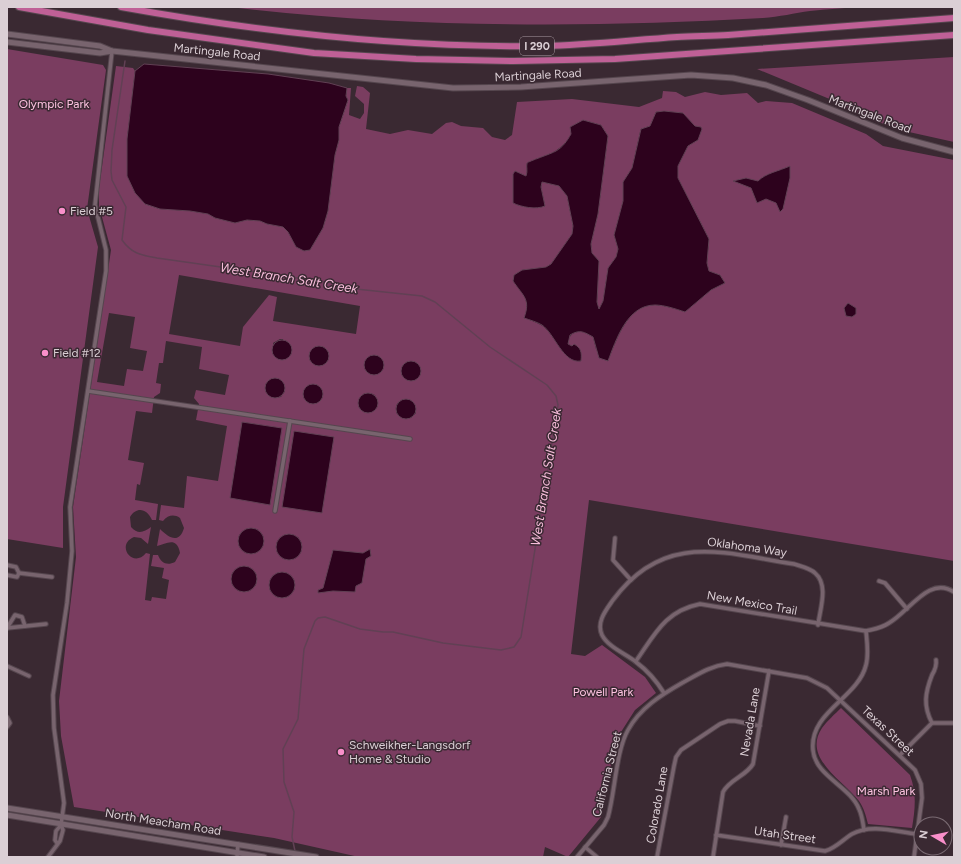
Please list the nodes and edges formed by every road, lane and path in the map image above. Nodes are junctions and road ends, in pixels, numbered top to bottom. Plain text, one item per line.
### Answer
1 (19, 7) edge
2 (120, 7) edge
3 (954, 18) edge
4 (7, 34) edge
5 (954, 35) edge
6 (7, 42) edge
7 (112, 51) junction
8 (954, 152) edge
9 (88, 391) junction
10 (290, 421) junction
11 (410, 439) dead end
12 (275, 511) dead end
13 (615, 538) dead end
14 (7, 565) edge
15 (19, 573) junction
16 (7, 575) edge
17 (52, 577) dead end
18 (631, 580) junction
19 (879, 581) dead end
20 (954, 592) edge
21 (907, 609) junction
22 (46, 624) dead end
23 (818, 625) junction
24 (25, 626) junction
25 (7, 628) edge
26 (866, 631) junction
27 (936, 660) dead end
28 (636, 661) junction
29 (7, 666) edge
30 (769, 672) junction
31 (29, 676) dead end
32 (664, 693) junction
33 (841, 701) junction
34 (7, 717) edge
35 (932, 723) junction
36 (954, 723) edge
37 (760, 726) junction
38 (7, 727) edge
39 (900, 755) junction
40 (7, 808) edge
41 (7, 816) edge
42 (62, 816) junction
43 (920, 816) edge
44 (786, 817) dead end
45 (61, 825) junction
46 (864, 830) junction
47 (913, 834) edge
48 (716, 835) junction
49 (57, 843) junction
50 (238, 844) junction
51 (781, 845) junction
52 (586, 847) junction
53 (236, 856) edge
54 (48, 857) edge
55 (264, 857) edge
56 (316, 857) edge
57 (577, 857) edge
58 (597, 857) edge
59 (657, 857) edge
60 (713, 857) edge

1 - 5 highway, I 290
2 - 3 highway, I 290
4 - 7 street, Martingale Road
6 - 7 street, Martingale Road
7 - 8 street, Martingale Road
7 - 9 street
9 - 10 street
9 - 42 street
10 - 11 street
10 - 12 street
13 - 18 street
14 - 15 street
15 - 16 street
15 - 17 street
18 - 23 street, Oklahoma Way
18 - 28 street, Oklahoma Way
19 - 21 street
20 - 21 street
21 - 26 street
22 - 24 street
23 - 26 street, New Mexico Trail
23 - 28 street, New Mexico Trail
24 - 25 street
24 - 25 street
26 - 33 street
27 - 35 street
28 - 32 street
29 - 31 street
30 - 32 street, California Street
30 - 33 street, Texas Street
30 - 37 street, Nevada Lane
32 - 52 street, California Street
33 - 39 street, Texas Street
33 - 46 street
34 - 38 street
35 - 36 street
35 - 39 street
37 - 48 street, Nevada Lane
37 - 59 street, Colorado Lane
39 - 43 street, Texas Street
40 - 42 street, North Meacham Road
41 - 45 street, North Meacham Road
42 - 45 street
42 - 50 street, North Meacham Road
44 - 51 street
45 - 49 street
45 - 49 street
45 - 53 street, North Meacham Road
46 - 47 street, Utah Street
46 - 51 street, Utah Street
48 - 51 street, Utah Street
48 - 60 street, Nevada Lane
49 - 54 street
50 - 53 street
50 - 56 street, North Meacham Road
52 - 57 street, California Street
52 - 58 street
53 - 55 street, North Meacham Road

